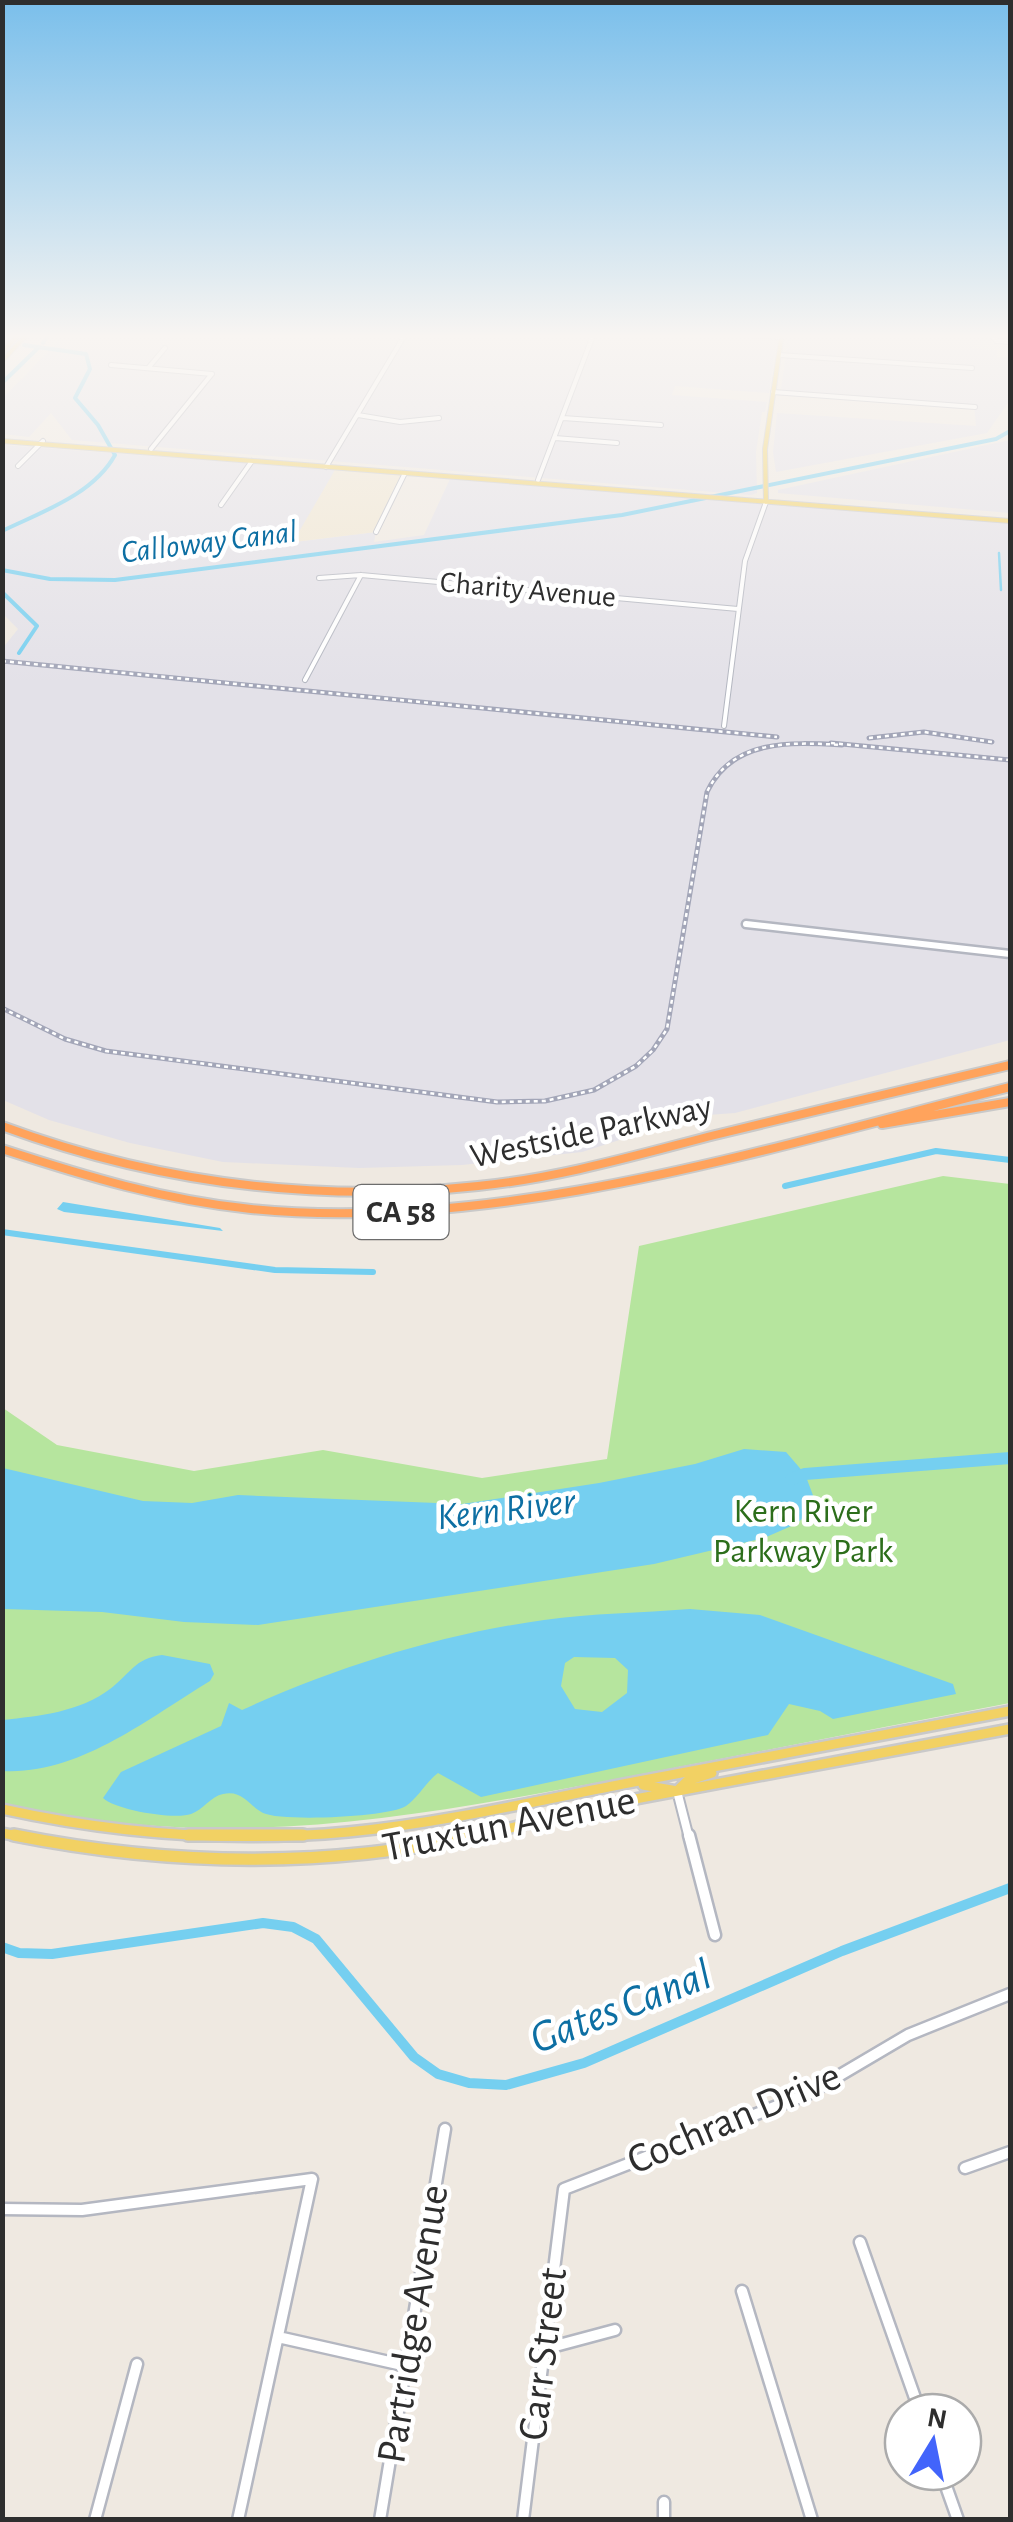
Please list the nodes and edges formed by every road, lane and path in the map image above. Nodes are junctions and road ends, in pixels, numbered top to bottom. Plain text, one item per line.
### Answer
1 (33, 451) edge
2 (145, 451) edge
3 (149, 451) junction
4 (336, 451) edge
5 (551, 451) edge
6 (764, 451) edge
7 (252, 461) junction
8 (327, 465) junction
9 (18, 466) dead end
10 (408, 472) junction
11 (540, 482) junction
12 (767, 494) junction
13 (221, 505) dead end
14 (1010, 519) edge
15 (376, 532) dead end
16 (361, 576) junction
17 (319, 578) dead end
18 (738, 609) junction
19 (305, 680) dead end
20 (724, 726) dead end
21 (746, 924) dead end
22 (1010, 954) edge
23 (1010, 1063) edge
24 (1010, 1088) edge
25 (1010, 1102) edge
26 (2, 1126) edge
27 (800, 1138) junction
28 (2, 1148) edge
29 (1010, 1711) edge
30 (1010, 1728) edge
31 (744, 1762) junction
32 (626, 1784) junction
33 (678, 1792) junction
34 (2, 1810) edge
35 (2, 1834) edge
36 (715, 1935) dead end
37 (1010, 1994) edge
38 (446, 2129) dead end
39 (1010, 2152) edge
40 (965, 2168) dead end
41 (564, 2189) joint
42 (2, 2210) edge
43 (860, 2242) dead end
44 (742, 2290) dead end
45 (616, 2330) dead end
46 (278, 2336) junction
47 (544, 2349) junction
48 (136, 2364) dead end
49 (406, 2366) junction
50 (913, 2392) edge
51 (948, 2492) edge
52 (664, 2502) dead end
53 (95, 2520) edge
54 (238, 2520) edge
55 (380, 2520) edge
56 (523, 2520) edge
57 (664, 2520) edge
58 (812, 2520) edge
59 (958, 2520) edge

1 - 9 street
2 - 3 main road
3 - 7 main road
3 - 8 main road
4 - 8 street
5 - 11 street
6 - 12 main road
7 - 8 main road
7 - 13 street
8 - 10 main road
8 - 10 main road
10 - 11 main road
10 - 11 main road
10 - 15 street
11 - 12 main road
11 - 12 main road
12 - 14 main road
12 - 18 street
16 - 17 street, Charity Avenue
16 - 18 street, Charity Avenue
16 - 19 street
18 - 20 street
21 - 22 street
23 - 26 highway, Westside Parkway / CA 58
24 - 27 highway, Westside Parkway
25 - 27 highway
27 - 28 highway, Westside Parkway / CA 58
29 - 31 main road, Truxtun Avenue
30 - 33 main road, Truxtun Avenue
31 - 32 main road, Truxtun Avenue
31 - 33 main road
32 - 33 main road
32 - 34 main road, Truxtun Avenue
33 - 35 main road, Truxtun Avenue
33 - 36 street
37 - 41 street, Cochran Drive
38 - 49 street, Partridge Avenue
39 - 40 street
41 - 47 street, Carr Street
42 - 46 street
43 - 50 street
44 - 58 street
45 - 47 street
46 - 49 street
46 - 54 street
47 - 56 street, Carr Street
48 - 53 street
49 - 55 street, Partridge Avenue
51 - 59 street
52 - 57 street

